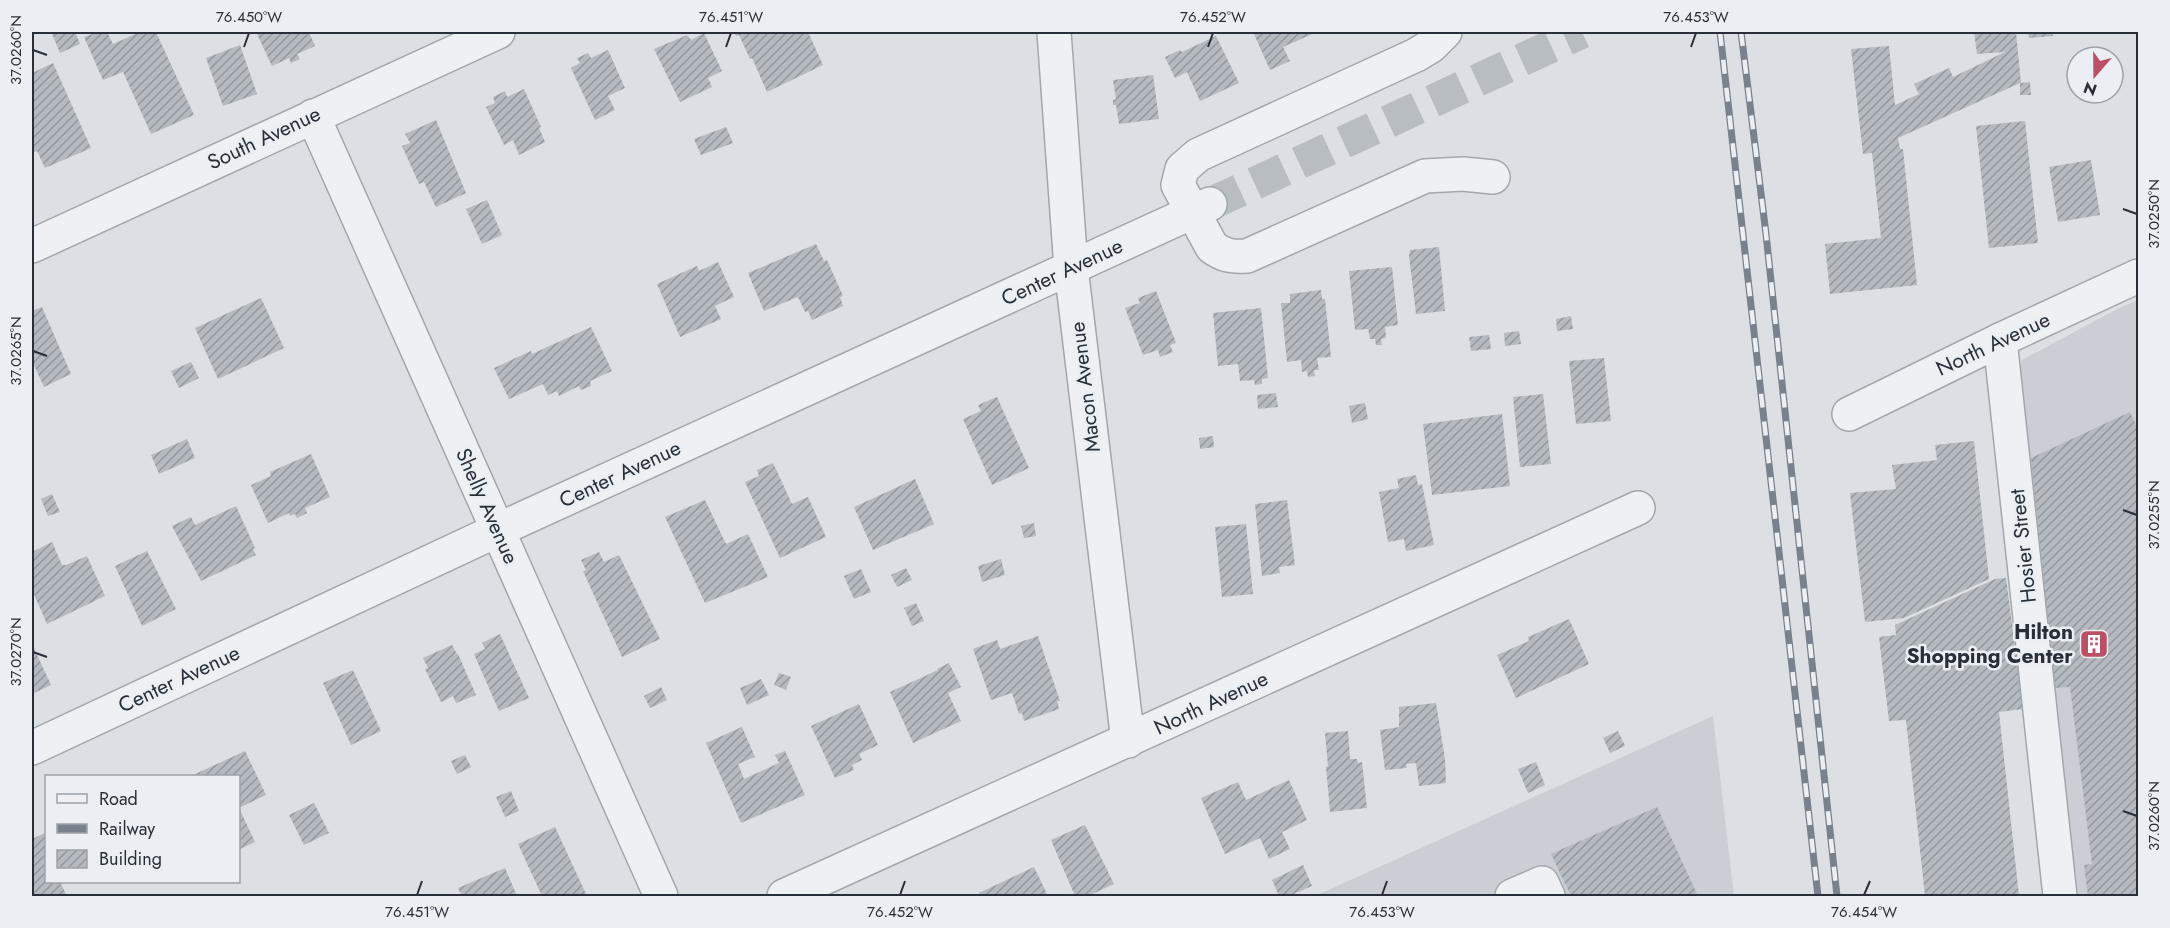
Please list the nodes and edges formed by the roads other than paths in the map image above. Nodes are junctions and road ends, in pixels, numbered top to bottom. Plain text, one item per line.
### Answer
1 (498, 32) edge
2 (1054, 32) edge
3 (1444, 32) edge
4 (313, 116) junction
5 (1493, 177) dead end
6 (1201, 208) junction
7 (32, 246) edge
8 (1071, 268) junction
9 (2139, 276) edge
10 (2000, 340) junction
11 (1849, 414) dead end
12 (1638, 508) dead end
13 (498, 530) junction
14 (1128, 741) junction
15 (32, 747) edge
16 (661, 897) edge
17 (784, 897) edge
18 (1512, 897) edge
19 (1548, 897) edge
20 (2060, 897) edge

1 - 4 street, South Avenue
2 - 8 street, Macon Avenue
3 - 6 street
4 - 7 street, South Avenue
4 - 13 street, Shelly Avenue
5 - 6 street
6 - 8 street, Center Avenue
8 - 13 street, Center Avenue
8 - 14 street, Macon Avenue
9 - 10 street, North Avenue
10 - 11 street, North Avenue
10 - 20 street, Hosier Street
12 - 14 street, North Avenue
13 - 15 street, Center Avenue
13 - 16 street, Shelly Avenue
14 - 17 street, North Avenue
18 - 19 street

